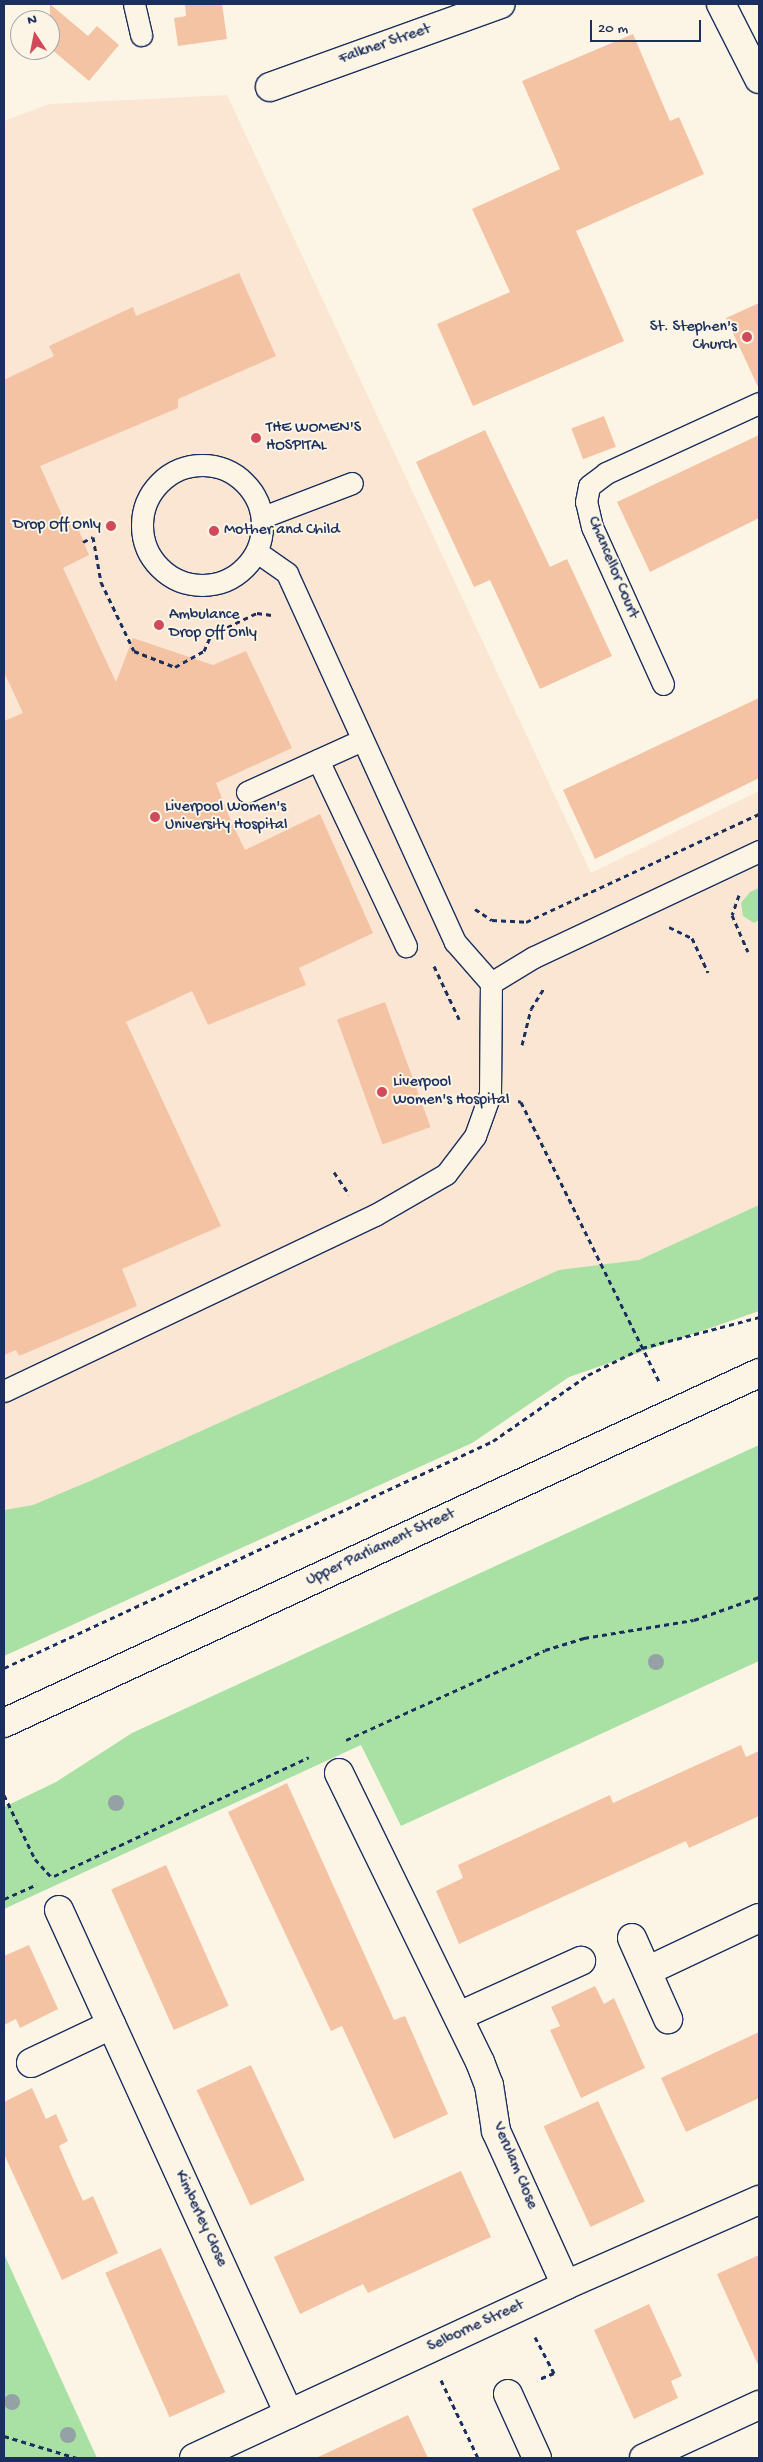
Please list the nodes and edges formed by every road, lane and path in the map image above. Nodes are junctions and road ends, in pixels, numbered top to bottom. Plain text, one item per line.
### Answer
1 (134, 4) edge
2 (501, 4) edge
3 (721, 4) edge
4 (141, 35) dead end
5 (759, 79) edge
6 (270, 87) dead end
7 (759, 402) edge
8 (352, 483) dead end
9 (263, 517) junction
10 (84, 542) dead end
11 (256, 552) junction
12 (276, 615) dead end
13 (663, 684) dead end
14 (362, 740) junction
15 (318, 760) junction
16 (247, 792) dead end
17 (759, 814) edge
18 (759, 851) edge
19 (741, 892) dead end
20 (471, 907) dead end
21 (661, 928) dead end
22 (406, 946) dead end
23 (748, 952) dead end
24 (431, 960) dead end
25 (708, 972) dead end
26 (491, 983) junction
27 (547, 985) dead end
28 (462, 1025) dead end
29 (522, 1047) dead end
30 (520, 1093) dead end
31 (513, 1100) dead end
32 (521, 1102) junction
33 (334, 1172) dead end
34 (354, 1195) dead end
35 (759, 1317) edge
36 (642, 1348) junction
37 (759, 1373) edge
38 (4, 1391) edge
39 (674, 1412) junction
40 (759, 1598) edge
41 (4, 1668) edge
42 (4, 1723) edge
43 (337, 1744) dead end
44 (311, 1756) dead end
45 (339, 1773) dead end
46 (4, 1795) edge
47 (51, 1878) junction
48 (4, 1898) edge
49 (59, 1910) dead end
50 (759, 1918) edge
51 (632, 1938) dead end
52 (581, 1961) dead end
53 (647, 1971) junction
54 (459, 2016) junction
55 (668, 2019) dead end
56 (110, 2025) junction
57 (31, 2063) dead end
58 (759, 2200) edge
59 (566, 2285) junction
60 (520, 2307) junction
61 (427, 2350) junction
62 (508, 2394) joint
63 (759, 2405) edge
64 (289, 2414) junction
65 (4, 2436) edge
66 (77, 2458) edge
67 (194, 2458) edge
68 (478, 2458) edge
69 (537, 2458) edge
70 (644, 2458) edge

1 - 4 lane
2 - 6 main road, Falkner Street
3 - 5 main road
7 - 13 lane, Chancellor Court
8 - 9 lane
9 - 11 lane
9 - 11 lane
10 - 12 path
11 - 14 lane
14 - 15 lane
14 - 26 lane
15 - 16 lane
15 - 22 lane
17 - 20 path
18 - 26 lane
19 - 23 path
21 - 25 path
24 - 28 path
26 - 38 lane
27 - 29 path
30 - 32 path
31 - 32 path
32 - 36 path
33 - 34 path
35 - 36 path
36 - 39 path
36 - 41 path
37 - 39 main road, Upper Parliament Street
39 - 42 main road, Upper Parliament Street
40 - 43 path
44 - 47 path
45 - 54 main road, Verulam Close
46 - 47 path
47 - 48 path
49 - 56 main road, Kimberley Close
50 - 53 main road
51 - 53 main road
52 - 54 main road
53 - 55 main road
54 - 59 main road, Verulam Close
56 - 57 main road
56 - 64 main road, Kimberley Close
58 - 59 main road, Selborne Street
59 - 60 main road, Selborne Street
60 - 61 main road, Selborne Street
60 - 62 path
61 - 64 main road, Selborne Street
61 - 68 path
62 - 69 main road
63 - 70 main road
64 - 67 main road, Selborne Street
65 - 66 path

